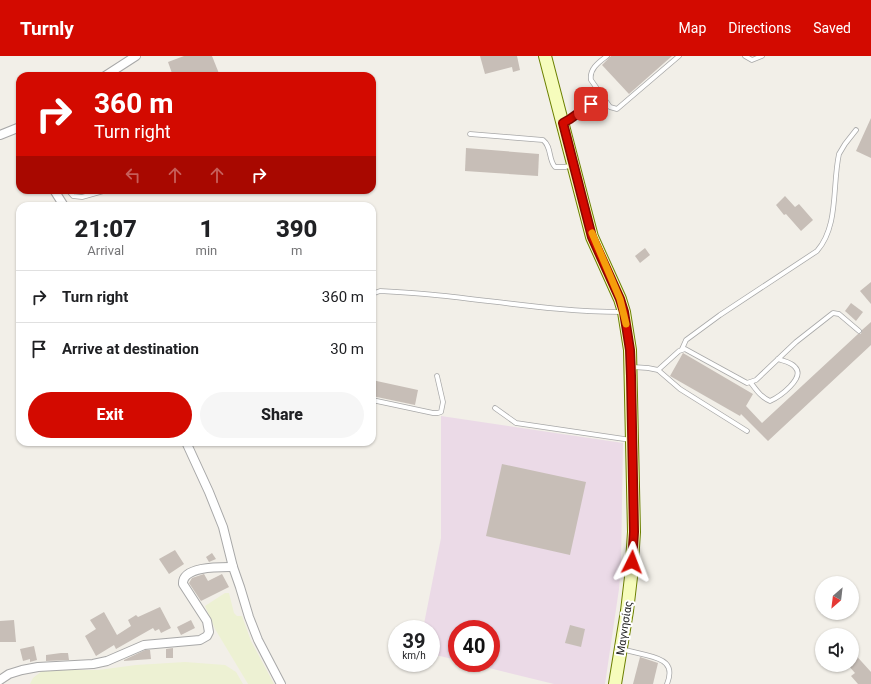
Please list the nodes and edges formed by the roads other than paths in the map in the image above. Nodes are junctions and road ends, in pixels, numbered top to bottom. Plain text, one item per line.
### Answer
1 (544, 56) edge
2 (606, 56) edge
3 (679, 56) edge
4 (745, 56) edge
5 (762, 56) edge
6 (132, 57) edge
7 (111, 72) edge
8 (602, 96) junction
9 (563, 123) junction
10 (16, 130) edge
11 (856, 130) dead end
12 (470, 134) dead end
13 (0, 135) edge
14 (573, 165) junction
15 (71, 194) edge
16 (93, 194) edge
17 (376, 292) edge
18 (624, 312) junction
19 (859, 331) dead end
20 (682, 350) junction
21 (778, 360) junction
22 (630, 367) junction
23 (658, 370) junction
24 (437, 376) dead end
25 (751, 383) junction
26 (376, 401) edge
27 (495, 408) dead end
28 (747, 431) dead end
29 (631, 440) junction
30 (188, 446) edge
31 (233, 567) junction
32 (621, 648) junction
33 (0, 680) edge
34 (281, 684) edge
35 (614, 684) edge
36 (667, 684) edge

1 - 9 street, Μαγνησίας
2 - 8 lane
3 - 8 lane
4 - 5 lane
6 - 7 street
8 - 9 lane
9 - 14 street, Μαγνησίας
10 - 13 street
11 - 20 lane
12 - 14 lane
14 - 18 street, Μαγνησίας
15 - 16 lane
17 - 18 lane
18 - 22 street, Μαγνησίας
19 - 21 lane
20 - 23 lane
20 - 25 lane
21 - 25 lane
21 - 25 lane
22 - 23 lane
22 - 29 street, Μαγνησίας
23 - 28 lane
24 - 26 lane
27 - 29 lane
29 - 32 street, Μαγνησίας
30 - 31 street
31 - 33 street
31 - 34 street
32 - 35 street, Μαγνησίας
32 - 36 lane

